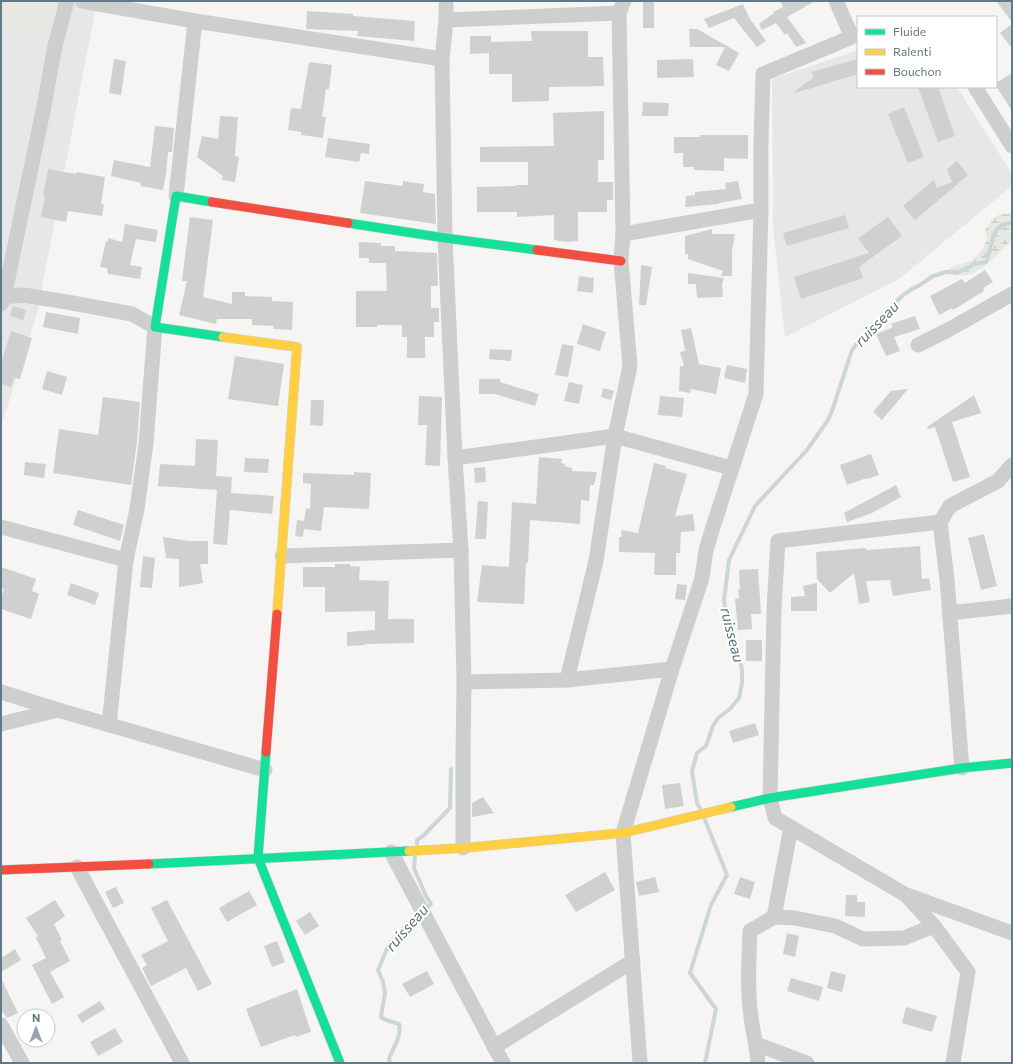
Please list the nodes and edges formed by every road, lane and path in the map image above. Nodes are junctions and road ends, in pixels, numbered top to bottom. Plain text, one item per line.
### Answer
1 (67, 1) edge
2 (82, 1) edge
3 (446, 1) edge
4 (836, 1) edge
5 (621, 7) edge
6 (446, 20) junction
7 (195, 21) junction
8 (855, 37) edge
9 (442, 59) junction
10 (976, 88) edge
11 (1012, 146) edge
12 (176, 196) junction
13 (761, 210) junction
14 (623, 234) junction
15 (446, 238) junction
16 (621, 262) junction
17 (1012, 294) edge
18 (2, 301) edge
19 (155, 327) junction
20 (918, 345) dead end
21 (615, 436) junction
22 (455, 458) junction
23 (1012, 465) edge
24 (731, 468) junction
25 (940, 522) junction
26 (1, 527) edge
27 (461, 550) junction
28 (282, 556) junction
29 (126, 560) junction
30 (1012, 606) edge
31 (949, 613) junction
32 (672, 669) junction
33 (567, 680) junction
34 (464, 682) junction
35 (1, 692) edge
36 (58, 710) junction
37 (1, 724) edge
38 (109, 725) junction
39 (1012, 763) edge
40 (962, 768) junction
41 (265, 770) junction
42 (770, 798) junction
43 (791, 827) junction
44 (624, 833) junction
45 (463, 848) junction
46 (391, 852) junction
47 (258, 858) junction
48 (77, 867) junction
49 (1, 870) edge
50 (906, 894) junction
51 (774, 917) junction
52 (934, 926) junction
53 (1012, 933) edge
54 (633, 961) junction
55 (1, 1026) edge
56 (756, 1044) junction
57 (494, 1046) junction
58 (22, 1063) edge
59 (182, 1063) edge
60 (340, 1063) edge
61 (503, 1063) edge
62 (640, 1063) edge
63 (758, 1063) edge
64 (807, 1063) edge
65 (953, 1063) edge

1 - 18 street
2 - 7 street
3 - 6 street
4 - 8 street
5 - 6 street
5 - 14 street
6 - 9 street
7 - 9 street
7 - 12 street
8 - 13 street
9 - 15 street
10 - 11 street
12 - 15 street
12 - 19 street
13 - 14 street
13 - 24 street
14 - 16 street
15 - 16 street
15 - 22 street
16 - 21 street
17 - 20 street
18 - 19 street
19 - 28 street
19 - 29 street
21 - 22 street
21 - 24 street
21 - 33 street
22 - 27 street
23 - 25 street
24 - 32 street
25 - 31 street
25 - 42 street
26 - 29 street
27 - 28 street
27 - 34 street
28 - 41 street
29 - 38 street
30 - 31 street
31 - 40 street
32 - 33 street
32 - 44 street
33 - 34 street
34 - 45 street
35 - 36 street
36 - 37 street
36 - 38 street
38 - 41 street
39 - 40 street
40 - 42 street
41 - 47 street
42 - 43 street
42 - 44 street
43 - 50 street
43 - 51 street
44 - 45 street
44 - 54 street
45 - 46 street
46 - 47 street
46 - 57 street
47 - 48 street
47 - 60 street
48 - 49 street
48 - 59 street
50 - 52 street
50 - 53 street
51 - 52 street
51 - 56 street
52 - 65 street
54 - 57 street
54 - 62 street
55 - 58 street
56 - 63 street
56 - 64 street
57 - 61 street

